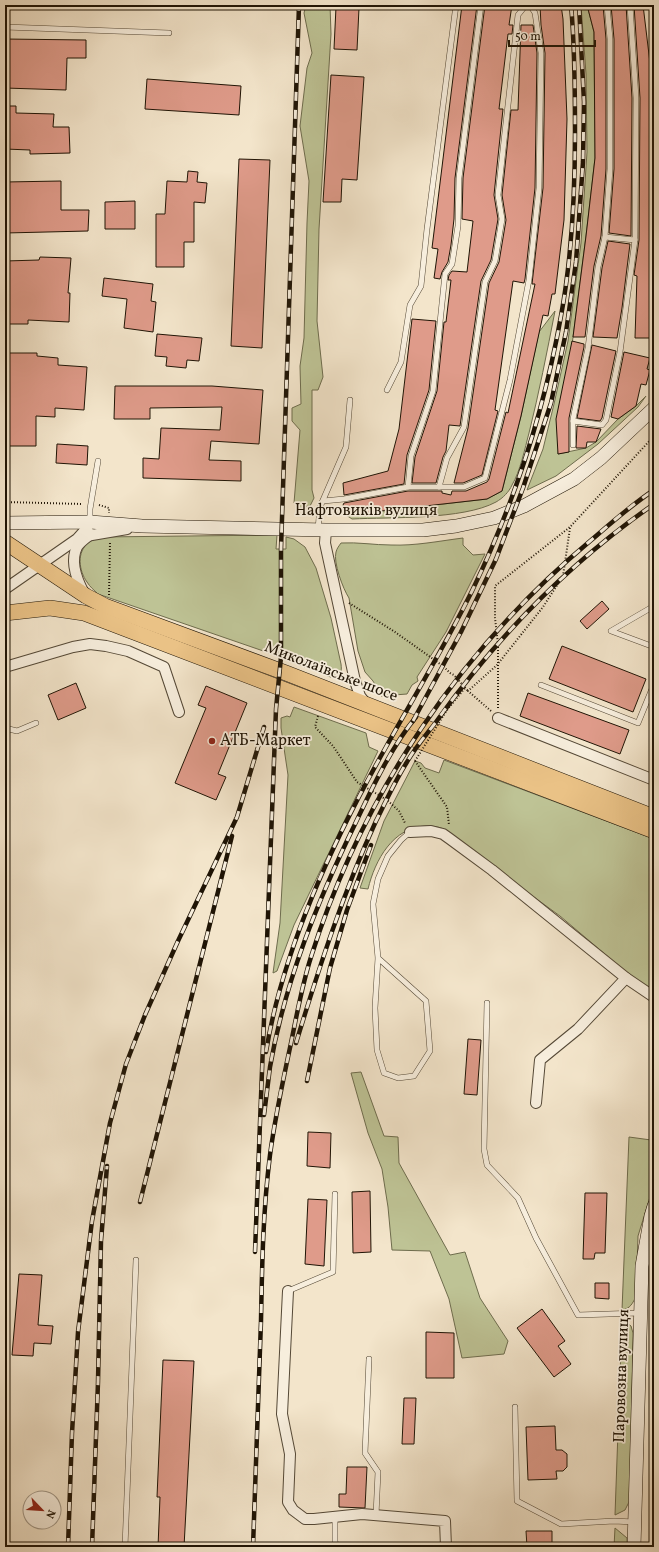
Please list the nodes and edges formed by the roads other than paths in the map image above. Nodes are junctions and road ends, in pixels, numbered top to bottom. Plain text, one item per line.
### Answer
1 (456, 5) edge
2 (481, 5) edge
3 (526, 5) edge
4 (530, 5) edge
5 (607, 5) edge
6 (630, 5) edge
7 (5, 27) edge
8 (169, 33) dead end
9 (605, 237) junction
10 (635, 240) junction
11 (387, 390) dead end
12 (350, 400) dead end
13 (654, 408) edge
14 (573, 421) junction
15 (574, 445) dead end
16 (98, 461) dead end
17 (408, 487) junction
18 (439, 487) junction
19 (323, 501) junction
20 (5, 523) edge
21 (91, 528) junction
22 (322, 530) junction
23 (5, 542) edge
24 (39, 564) junction
25 (5, 589) edge
26 (86, 596) junction
27 (654, 606) edge
28 (5, 614) edge
29 (654, 647) edge
30 (5, 667) edge
31 (654, 684) edge
32 (541, 685) dead end
33 (367, 705) junction
34 (179, 712) dead end
35 (498, 718) road end
36 (36, 723) dead end
37 (5, 728) edge
38 (654, 780) edge
39 (654, 817) edge
40 (654, 831) edge
41 (410, 832) joint
42 (378, 958) junction
43 (626, 978) junction
44 (654, 997) edge
45 (487, 1003) dead end
46 (536, 1103) dead end
47 (335, 1194) dead end
48 (654, 1206) edge
49 (136, 1260) dead end
50 (288, 1291) joint
51 (640, 1313) junction
52 (369, 1359) dead end
53 (515, 1407) dead end
54 (376, 1515) junction
55 (335, 1517) junction
56 (635, 1522) junction
57 (124, 1547) edge
58 (338, 1547) edge
59 (446, 1547) edge
60 (634, 1547) edge

1 - 11 lane
2 - 17 lane
3 - 18 lane
4 - 18 lane
5 - 9 lane
6 - 10 lane
7 - 8 lane
9 - 10 lane
9 - 14 lane
10 - 14 lane
12 - 19 lane
13 - 22 street, Нафтовиків вулиця
14 - 15 lane
16 - 21 lane
17 - 18 lane
17 - 19 lane
19 - 22 lane
20 - 21 street, Нафтовиків вулиця
21 - 22 street, Нафтовиків вулиця
21 - 24 street
21 - 26 street
22 - 33 street
23 - 24 main road, Миколаївське шосе
24 - 25 street
24 - 26 main road, Миколаївське шосе
26 - 33 main road, Миколаївське шосе
27 - 29 lane
28 - 40 main road, Миколаївське шосе
30 - 34 street
31 - 32 lane
33 - 39 main road, Миколаївське шосе
35 - 38 street
36 - 37 lane
41 - 42 lane
41 - 43 street
42 - 42 lane
43 - 44 street
43 - 46 street
45 - 51 lane
47 - 50 lane
48 - 51 street, Паровозна вулиця
49 - 57 lane
50 - 55 street
51 - 56 street, Паровозна вулиця
52 - 54 lane
53 - 56 lane
54 - 55 street
54 - 59 street
55 - 58 lane
56 - 60 street, Паровозна вулиця

